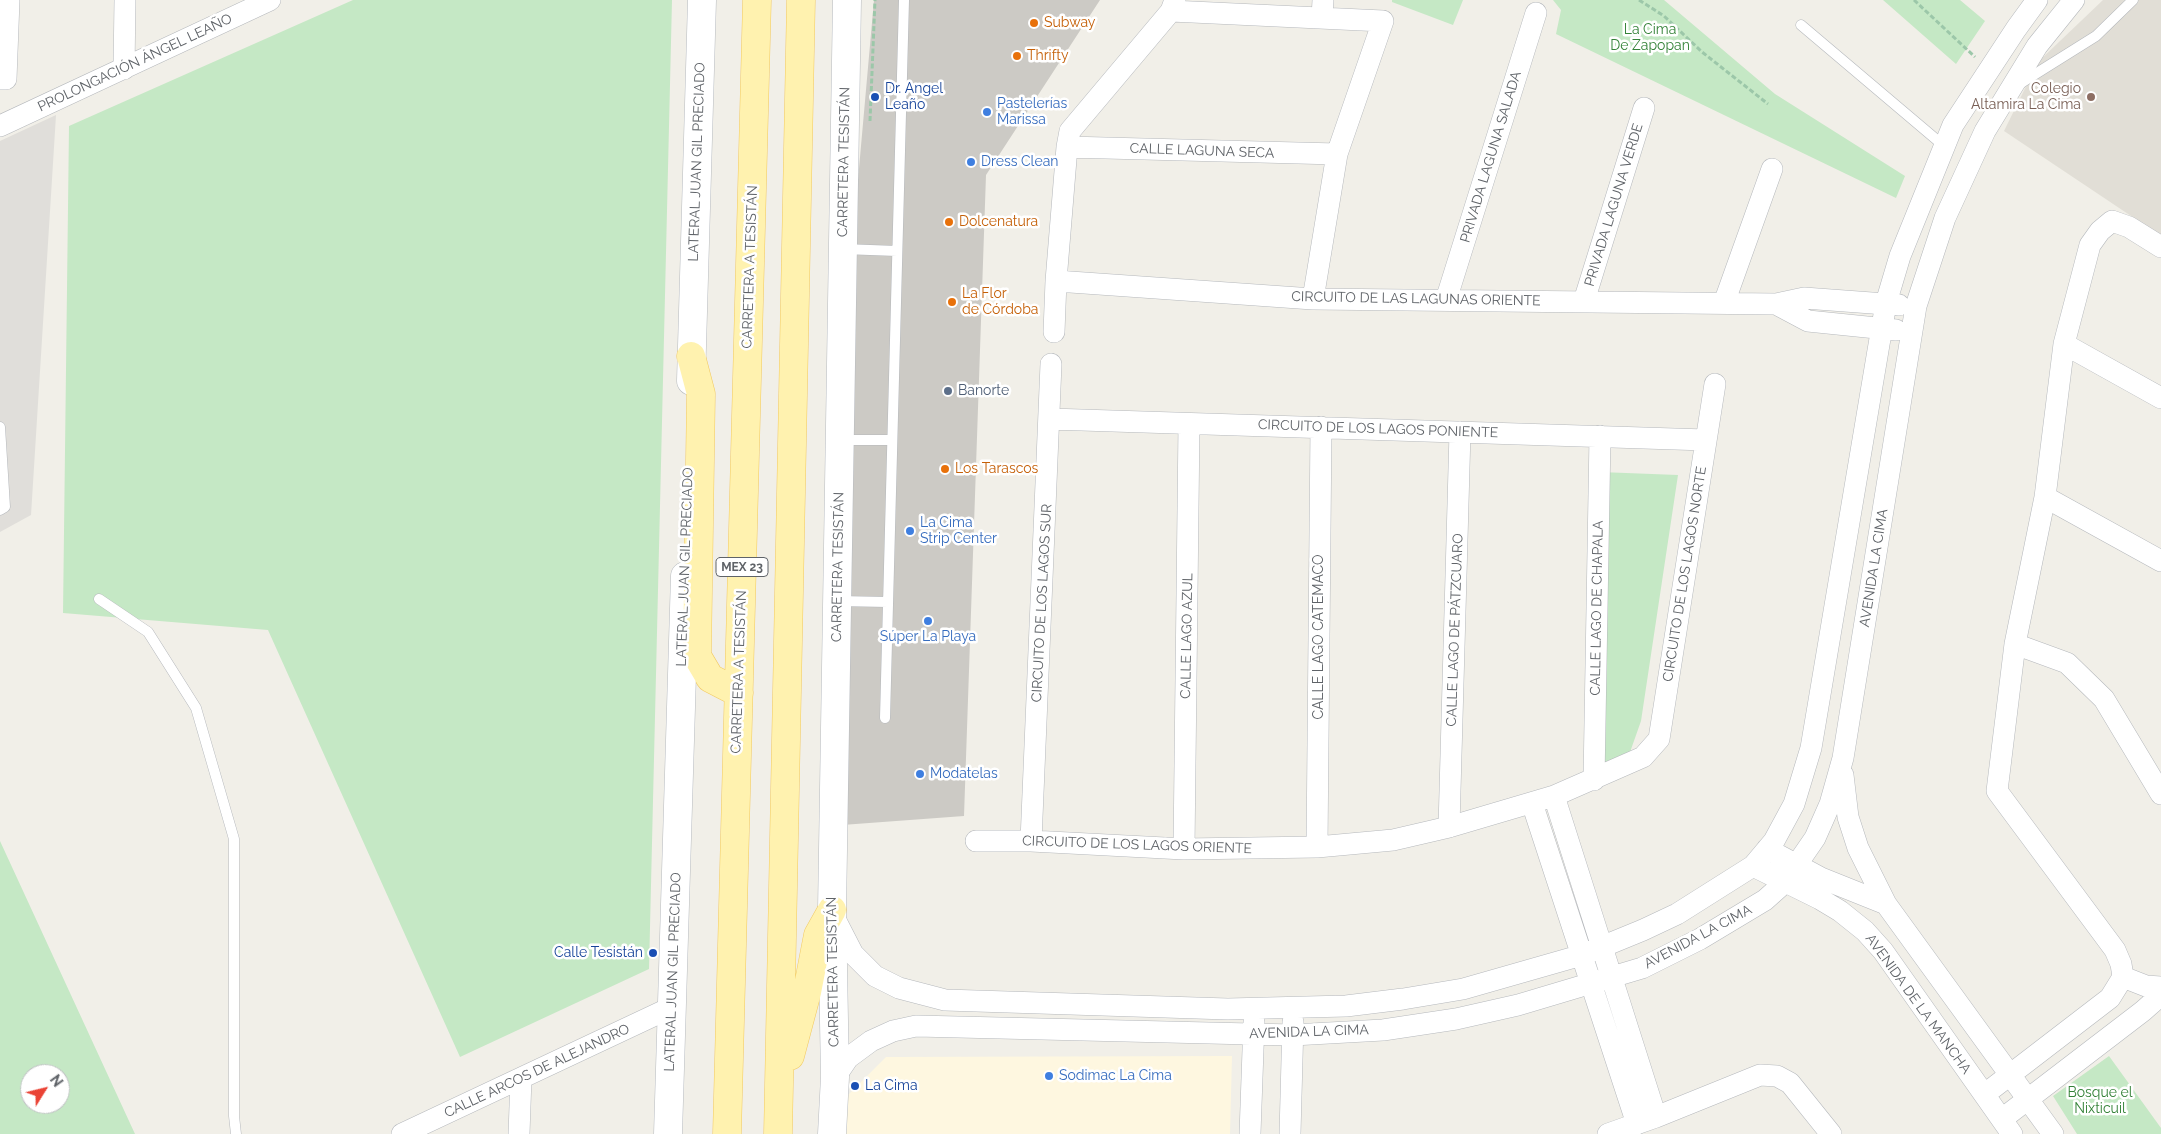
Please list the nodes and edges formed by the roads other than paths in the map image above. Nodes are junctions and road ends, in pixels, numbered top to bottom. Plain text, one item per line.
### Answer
1 (9, 0) edge
2 (126, 0) edge
3 (702, 0) edge
4 (757, 0) edge
5 (801, 0) edge
6 (847, 0) edge
7 (904, 0) edge
8 (2037, 0) edge
9 (2074, 0) edge
10 (2133, 0) edge
11 (257, 3) edge
12 (1173, 5) edge
13 (1323, 9) edge
14 (1536, 13) dead end
15 (1801, 25) dead end
16 (124, 69) junction
17 (0, 79) edge
18 (2011, 89) junction
19 (1644, 108) dead end
20 (0, 126) edge
21 (1944, 146) junction
22 (1067, 147) junction
23 (1337, 154) junction
24 (1772, 169) dead end
25 (2161, 247) edge
26 (843, 249) junction
27 (897, 251) junction
28 (1056, 281) junction
29 (1313, 299) junction
30 (1446, 300) junction
31 (1584, 301) junction
32 (1886, 303) junction
33 (1724, 304) junction
34 (1776, 304) junction
35 (1916, 306) junction
36 (1882, 330) junction
37 (1912, 331) junction
38 (1054, 332) dead end
39 (2064, 344) junction
40 (692, 356) junction
41 (1051, 364) dead end
42 (1715, 384) dead end
43 (2161, 398) edge
44 (1050, 419) junction
45 (1189, 424) junction
46 (0, 427) edge
47 (1321, 428) junction
48 (1460, 432) junction
49 (1600, 436) junction
50 (840, 440) junction
51 (892, 440) junction
52 (1706, 440) junction
53 (2045, 497) junction
54 (0, 510) edge
55 (2161, 562) edge
56 (99, 599) dead end
57 (837, 601) junction
58 (888, 602) junction
59 (2015, 644) junction
60 (739, 694) junction
61 (886, 718) dead end
62 (1643, 758) joint
63 (1843, 758) junction
64 (1594, 780) junction
65 (2161, 794) edge
66 (1554, 796) junction
67 (1532, 803) junction
68 (1449, 827) junction
69 (976, 841) dead end
70 (1032, 841) junction
71 (1317, 847) junction
72 (1184, 849) junction
73 (1767, 849) junction
74 (1753, 866) junction
75 (1790, 874) junction
76 (1587, 899) junction
77 (1886, 904) junction
78 (1565, 905) junction
79 (832, 910) junction
80 (1602, 948) junction
81 (1582, 955) junction
82 (1612, 978) junction
83 (2123, 978) junction
84 (1591, 985) junction
85 (2161, 987) edge
86 (2161, 995) edge
87 (978, 1001) junction
88 (672, 1007) junction
89 (1294, 1008) junction
90 (1254, 1009) junction
91 (1627, 1024) junction
92 (980, 1028) junction
93 (1607, 1031) junction
94 (1253, 1035) junction
95 (1293, 1035) junction
96 (2056, 1040) junction
97 (2073, 1063) junction
98 (2011, 1076) junction
99 (835, 1077) junction
100 (521, 1078) junction
101 (1985, 1094) junction
102 (2027, 1100) junction
103 (779, 1101) junction
104 (1647, 1121) junction
105 (2007, 1126) edge
106 (236, 1134) edge
107 (402, 1134) edge
108 (519, 1134) edge
109 (668, 1134) edge
110 (727, 1134) edge
111 (778, 1134) edge
112 (832, 1134) edge
113 (1250, 1134) edge
114 (1290, 1134) edge
115 (1608, 1134) edge
116 (1831, 1134) edge
117 (2053, 1134) edge

1 - 17 street
2 - 16 street
3 - 40 main road, LATERAL JUAN GIL PRECIADO
4 - 60 main road, CARRETERA A TESISTÁN / MEX 23
5 - 103 main road
6 - 26 main road, CARRETERA TESISTÁN
7 - 27 lane
8 - 21 street, AVENIDA LA CIMA
9 - 18 street, AVENIDA LA CIMA
10 - 18 lane
11 - 16 street, PROLONGACIÓN ÁNGEL LEAÑO
12 - 13 street
12 - 22 street
13 - 23 street
14 - 30 street, PRIVADA LAGUNA SALADA
15 - 21 lane
16 - 20 street, PROLONGACIÓN ÁNGEL LEAÑO
18 - 35 street, AVENIDA LA CIMA
19 - 31 street, PRIVADA LAGUNA VERDE
21 - 32 street, AVENIDA LA CIMA
22 - 23 street, CALLE LAGUNA SECA
22 - 28 street
23 - 29 street
24 - 33 street
25 - 39 street
26 - 27 lane
26 - 50 main road, CARRETERA TESISTÁN
27 - 51 lane
28 - 29 street, CIRCUITO DE LAS LAGUNAS ORIENTE
28 - 38 street
29 - 30 street, CIRCUITO DE LAS LAGUNAS ORIENTE
30 - 31 street, CIRCUITO DE LAS LAGUNAS ORIENTE
31 - 33 street, CIRCUITO DE LAS LAGUNAS ORIENTE
32 - 34 street, CIRCUITO DE LAS LAGUNAS ORIENTE
32 - 35 street, CIRCUITO DE LAS LAGUNAS ORIENTE
32 - 36 street, AVENIDA LA CIMA
33 - 34 street, CIRCUITO DE LAS LAGUNAS ORIENTE
34 - 36 street, CIRCUITO DE LAS LAGUNAS ORIENTE
35 - 37 street, AVENIDA LA CIMA
36 - 37 street, CIRCUITO DE LAS LAGUNAS ORIENTE
36 - 73 street, AVENIDA LA CIMA
37 - 63 street, AVENIDA LA CIMA
39 - 43 street
39 - 53 street
40 - 60 main road
40 - 88 main road, LATERAL JUAN GIL PRECIADO
41 - 44 street, CIRCUITO DE LOS LAGOS SUR
42 - 52 street, CIRCUITO DE LOS LAGOS NORTE
44 - 45 street, CIRCUITO DE LOS LAGOS PONIENTE
44 - 70 street, CIRCUITO DE LOS LAGOS SUR
45 - 47 street, CIRCUITO DE LOS LAGOS PONIENTE
45 - 72 street, CALLE LAGO AZUL
46 - 54 lane
47 - 48 street, CIRCUITO DE LOS LAGOS PONIENTE
47 - 71 street, CALLE LAGO CATEMACO
48 - 49 street, CIRCUITO DE LOS LAGOS PONIENTE
48 - 68 street, CALLE LAGO DE PÁTZCUARO
49 - 52 street, CIRCUITO DE LOS LAGOS PONIENTE
49 - 64 street, CALLE LAGO DE CHAPALA
50 - 51 lane
50 - 57 main road, CARRETERA TESISTÁN
51 - 58 lane
52 - 62 street, CIRCUITO DE LOS LAGOS NORTE
53 - 55 street
53 - 59 street
56 - 106 lane
57 - 58 lane
57 - 79 main road, CARRETERA TESISTÁN
58 - 61 lane
59 - 65 street
59 - 83 street
60 - 110 main road, CARRETERA A TESISTÁN / MEX 23
62 - 64 street, CIRCUITO DE LOS LAGOS ORIENTE
63 - 75 street, AVENIDA LA CIMA
63 - 77 street
64 - 66 street, CIRCUITO DE LOS LAGOS ORIENTE
66 - 67 street, CIRCUITO DE LOS LAGOS ORIENTE
66 - 76 street
67 - 68 street, CIRCUITO DE LOS LAGOS ORIENTE
67 - 78 street
68 - 71 street, CIRCUITO DE LOS LAGOS ORIENTE
69 - 70 street, CIRCUITO DE LOS LAGOS ORIENTE
70 - 72 street, CIRCUITO DE LOS LAGOS ORIENTE
71 - 72 street, CIRCUITO DE LOS LAGOS ORIENTE
73 - 74 street, AVENIDA LA CIMA
73 - 75 street, AVENIDA DE LA MANCHA
74 - 75 street, AVENIDA DE LA MANCHA
74 - 80 street, AVENIDA LA CIMA
75 - 77 street, AVENIDA DE LA MANCHA
75 - 82 street, AVENIDA LA CIMA
75 - 101 street, AVENIDA DE LA MANCHA
76 - 78 street
76 - 80 street
77 - 98 street
78 - 81 street
79 - 87 street, AVENIDA LA CIMA
79 - 99 main road, CARRETERA TESISTÁN
79 - 103 main road
80 - 81 street, AVENIDA LA CIMA
80 - 82 street
81 - 84 street
81 - 89 street, AVENIDA LA CIMA
82 - 84 street, AVENIDA LA CIMA
82 - 91 street
83 - 85 street
83 - 96 street
84 - 93 street
84 - 95 street, AVENIDA LA CIMA
86 - 97 street
87 - 90 street, AVENIDA LA CIMA
87 - 92 street
88 - 100 street, CALLE ARCOS DE ALEJANDRO
88 - 109 main road, LATERAL JUAN GIL PRECIADO
89 - 90 street, AVENIDA LA CIMA
89 - 95 street
90 - 94 street
91 - 93 street
91 - 104 street
92 - 94 street, AVENIDA LA CIMA
92 - 99 street, AVENIDA LA CIMA
93 - 104 street
94 - 95 street, AVENIDA LA CIMA
94 - 113 street
95 - 114 street
96 - 97 street
96 - 98 street
97 - 102 street
98 - 101 street
98 - 102 street
99 - 112 main road, CARRETERA TESISTÁN
100 - 107 street, CALLE ARCOS DE ALEJANDRO
100 - 108 street
101 - 105 street, AVENIDA DE LA MANCHA
102 - 105 street
102 - 117 street
103 - 111 main road
104 - 115 street
104 - 116 street

